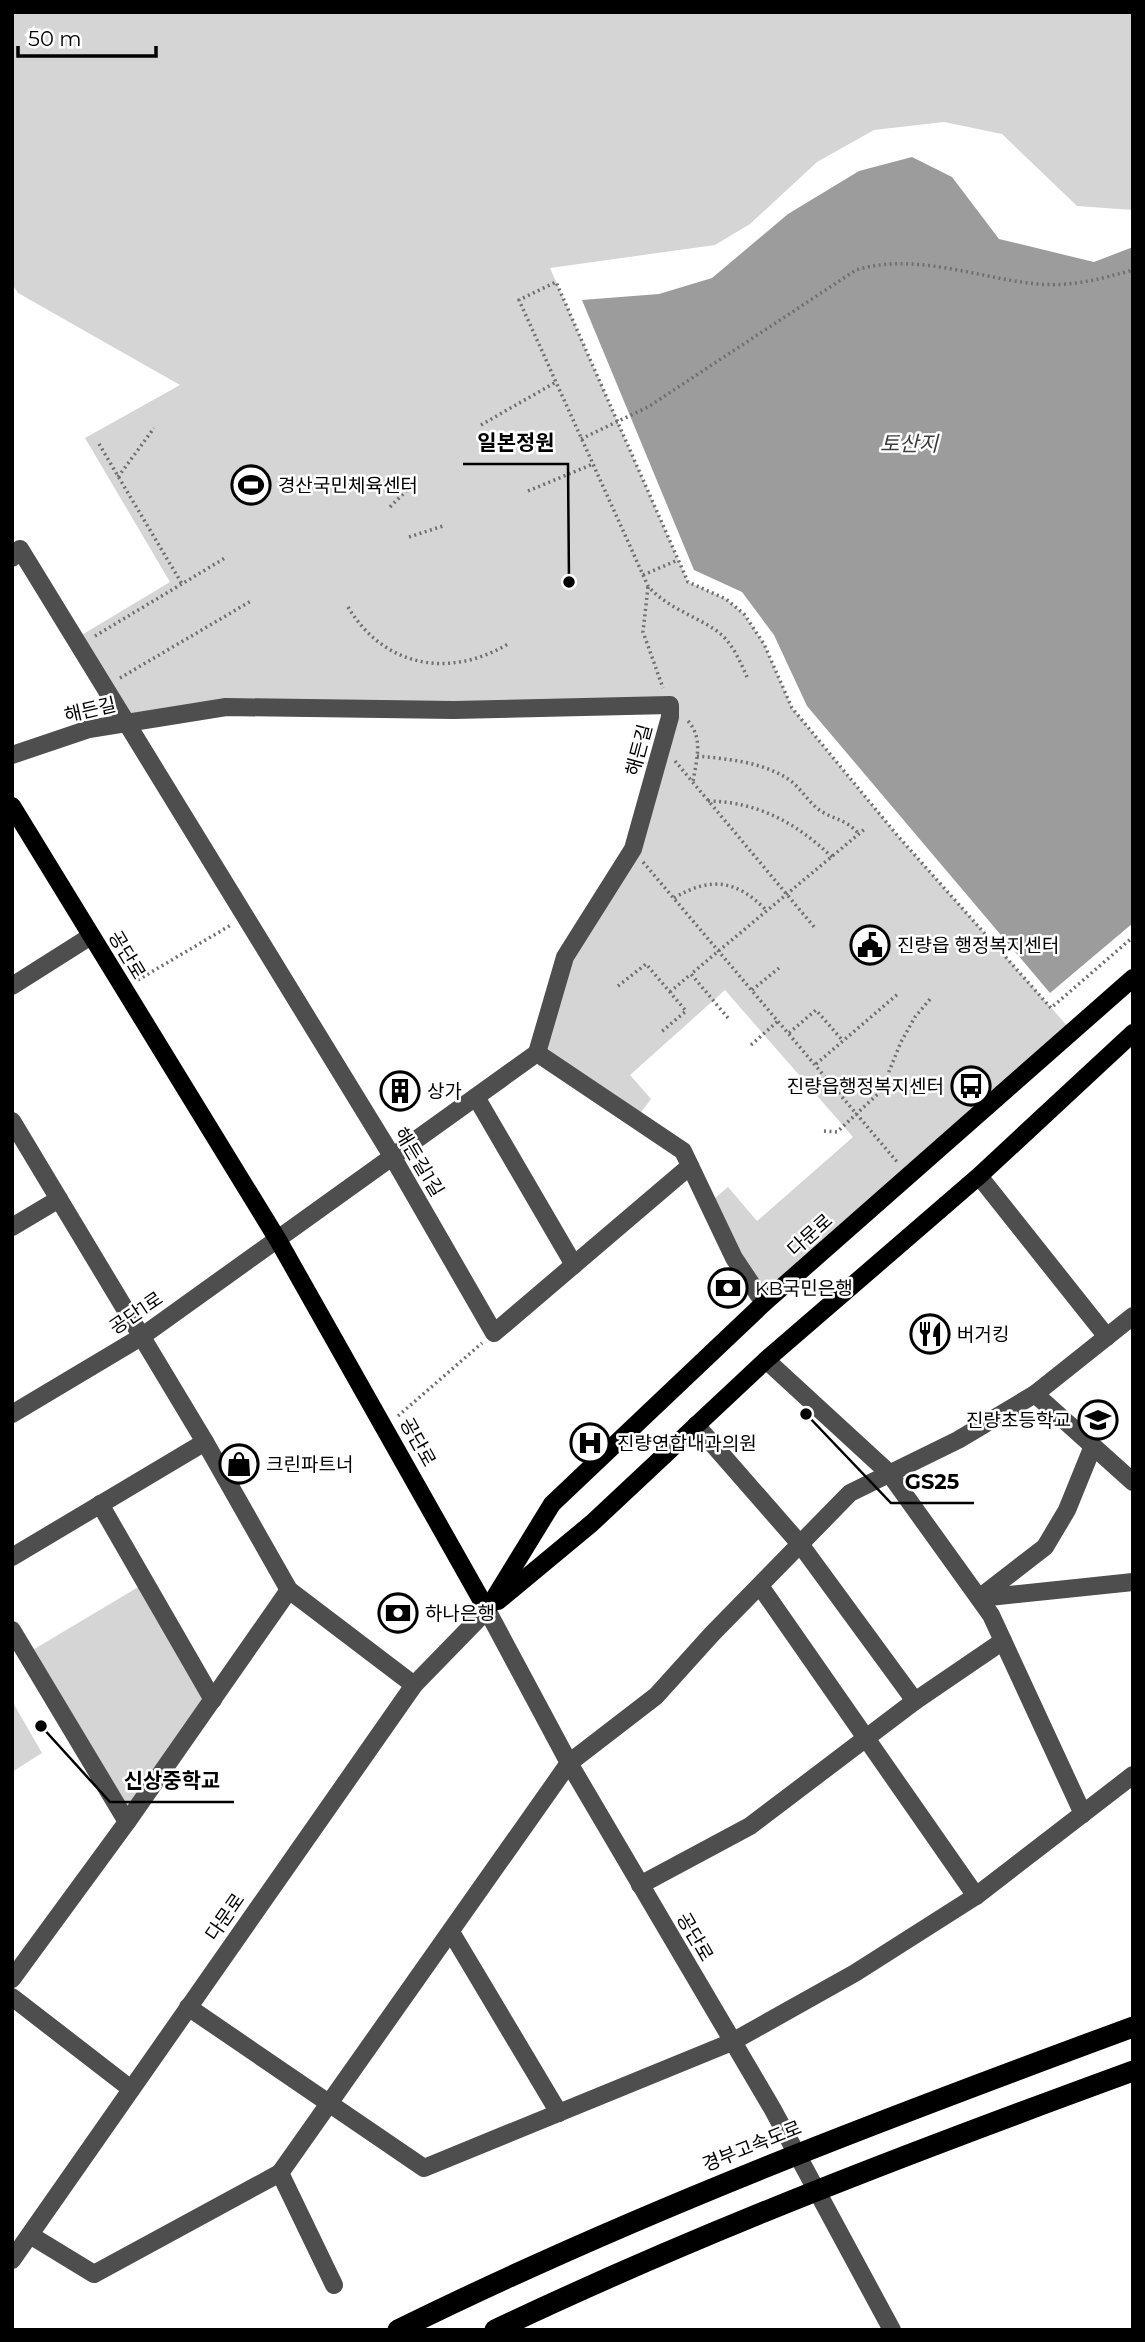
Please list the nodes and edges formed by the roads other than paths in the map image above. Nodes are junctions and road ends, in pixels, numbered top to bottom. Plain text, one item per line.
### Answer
1 (12, 558) edge
2 (126, 723) junction
3 (12, 755) edge
4 (12, 806) edge
5 (91, 936) junction
6 (1133, 978) edge
7 (12, 985) edge
8 (1133, 1033) edge
9 (537, 1053) junction
10 (476, 1097) junction
11 (12, 1121) edge
12 (392, 1156) junction
13 (690, 1166) junction
14 (979, 1176) junction
15 (60, 1199) junction
16 (12, 1227) edge
17 (278, 1240) junction
18 (574, 1265) junction
19 (764, 1303) junction
20 (1133, 1317) edge
21 (141, 1336) junction
22 (1107, 1337) junction
23 (766, 1360) junction
24 (1035, 1394) junction
25 (12, 1414) edge
26 (696, 1425) junction
27 (205, 1442) junction
28 (1093, 1446) junction
29 (889, 1474) junction
30 (1133, 1482) edge
31 (100, 1504) junction
32 (800, 1544) junction
33 (12, 1557) edge
34 (1133, 1582) edge
35 (760, 1586) junction
36 (289, 1590) junction
37 (979, 1598) junction
38 (487, 1610) junction
39 (12, 1630) edge
40 (1003, 1641) junction
41 (414, 1685) junction
42 (213, 1700) junction
43 (915, 1701) junction
44 (867, 1737) junction
45 (569, 1763) junction
46 (1133, 1775) edge
47 (1083, 1814) junction
48 (127, 1822) junction
49 (640, 1885) junction
50 (976, 1896) junction
51 (451, 1932) junction
52 (12, 1979) edge
53 (12, 1997) edge
54 (188, 2007) junction
55 (1133, 2027) edge
56 (732, 2042) junction
57 (1133, 2071) edge
58 (131, 2089) junction
59 (331, 2105) junction
60 (559, 2113) junction
61 (280, 2173) junction
62 (30, 2235) junction
63 (12, 2260) edge
64 (334, 2285) dead end
65 (398, 2330) edge
66 (495, 2330) edge
67 (892, 2330) edge

1 - 2 street, 해든길1길
2 - 3 street, 해든길
2 - 9 street, 해든길
2 - 12 street, 해든길1길
4 - 5 main road, 공단로
5 - 7 street
5 - 17 main road, 공단로
6 - 19 main road, 다문로
8 - 14 main road, 다문로
9 - 10 street, 공단1로
9 - 13 street
10 - 12 street, 공단1로
10 - 18 street
11 - 15 street
12 - 17 street, 공단1로
12 - 18 street, 해든길1길
13 - 18 street
13 - 19 street
14 - 22 street
14 - 23 main road, 다문로
15 - 16 street
15 - 21 street
17 - 21 street, 공단1로
17 - 38 main road, 공단로
19 - 38 main road, 다문로
20 - 22 street
21 - 25 street, 공단1로
21 - 27 street
22 - 24 street
23 - 26 main road, 다문로
23 - 29 street
24 - 28 street
24 - 29 street
26 - 32 street
26 - 38 main road, 다문로
27 - 31 street
27 - 36 street
28 - 30 street
28 - 37 street
29 - 32 street
29 - 37 street
31 - 33 street
31 - 42 street
32 - 35 street
32 - 43 street
34 - 37 street
35 - 44 street
35 - 45 street
36 - 41 street
36 - 42 street
37 - 40 street
38 - 41 street, 다문로
38 - 45 street, 공단로
39 - 48 street
40 - 43 street
40 - 47 street
41 - 54 street, 다문로
42 - 48 street
43 - 44 street
44 - 49 street
44 - 50 street
45 - 49 street, 공단로
45 - 51 street
46 - 47 street
47 - 50 street
48 - 52 street
49 - 56 street, 공단로
50 - 56 street
51 - 59 street
51 - 60 street
53 - 58 street
54 - 58 street, 다문로
54 - 59 street
55 - 65 highway, 경부고속도로
56 - 60 street
56 - 67 street, 공단로
57 - 66 highway
58 - 62 street, 다문로
59 - 60 street
59 - 61 street
61 - 62 street
61 - 64 street
62 - 63 street, 다문로

